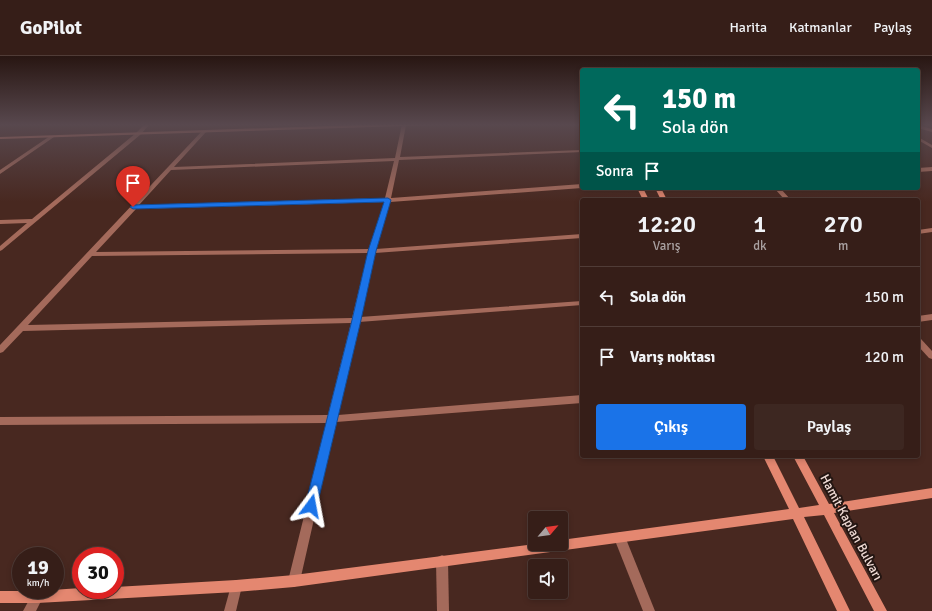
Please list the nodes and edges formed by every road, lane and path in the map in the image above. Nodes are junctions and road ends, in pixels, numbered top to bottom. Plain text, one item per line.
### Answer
1 (33, 150) edge
2 (119, 150) edge
3 (188, 150) edge
4 (399, 150) edge
5 (580, 151) edge
6 (397, 160) junction
7 (170, 169) junction
8 (932, 169) edge
9 (920, 170) edge
10 (0, 172) edge
11 (580, 186) edge
12 (779, 190) edge
13 (786, 198) edge
14 (388, 200) junction
15 (133, 207) junction
16 (34, 221) junction
17 (0, 222) edge
18 (932, 230) edge
19 (920, 232) edge
20 (580, 236) edge
21 (0, 249) edge
22 (372, 251) junction
23 (90, 254) junction
24 (580, 302) edge
25 (932, 317) edge
26 (920, 319) edge
27 (357, 320) junction
28 (20, 328) junction
29 (920, 343) edge
30 (0, 350) edge
31 (932, 356) edge
32 (580, 399) edge
33 (331, 419) junction
34 (0, 421) edge
35 (769, 458) edge
36 (799, 458) edge
37 (932, 493) edge
38 (827, 509) junction
39 (796, 513) junction
40 (620, 538) junction
41 (442, 561) junction
42 (294, 581) junction
43 (236, 586) junction
44 (0, 596) edge
45 (12, 596) edge
46 (64, 596) edge
47 (36, 599) edge
48 (29, 611) edge
49 (230, 611) edge
50 (443, 611) edge
51 (648, 611) edge
52 (844, 611) edge
53 (881, 611) edge

1 - 10 street
2 - 16 street
3 - 7 street
4 - 6 street
5 - 6 street
6 - 7 street
6 - 14 street
7 - 15 street
8 - 9 street
11 - 14 street
12 - 13 street
14 - 15 street
14 - 22 street
15 - 23 street
16 - 17 street
16 - 21 street
18 - 19 street
20 - 22 street
22 - 23 street
22 - 27 street
23 - 28 street
24 - 27 street
25 - 26 street
27 - 28 street
27 - 33 street
28 - 30 street
29 - 31 street
32 - 33 street
33 - 34 street
33 - 42 street
35 - 39 street
36 - 38 street, Hamit Kaplan Bulvarı
37 - 38 street
38 - 39 street
38 - 53 street, Hamit Kaplan Bulvarı
39 - 40 street
39 - 52 street
40 - 41 street
40 - 51 street
41 - 42 street
41 - 50 street
42 - 43 street
43 - 46 street
43 - 49 street
44 - 45 street
47 - 48 street

